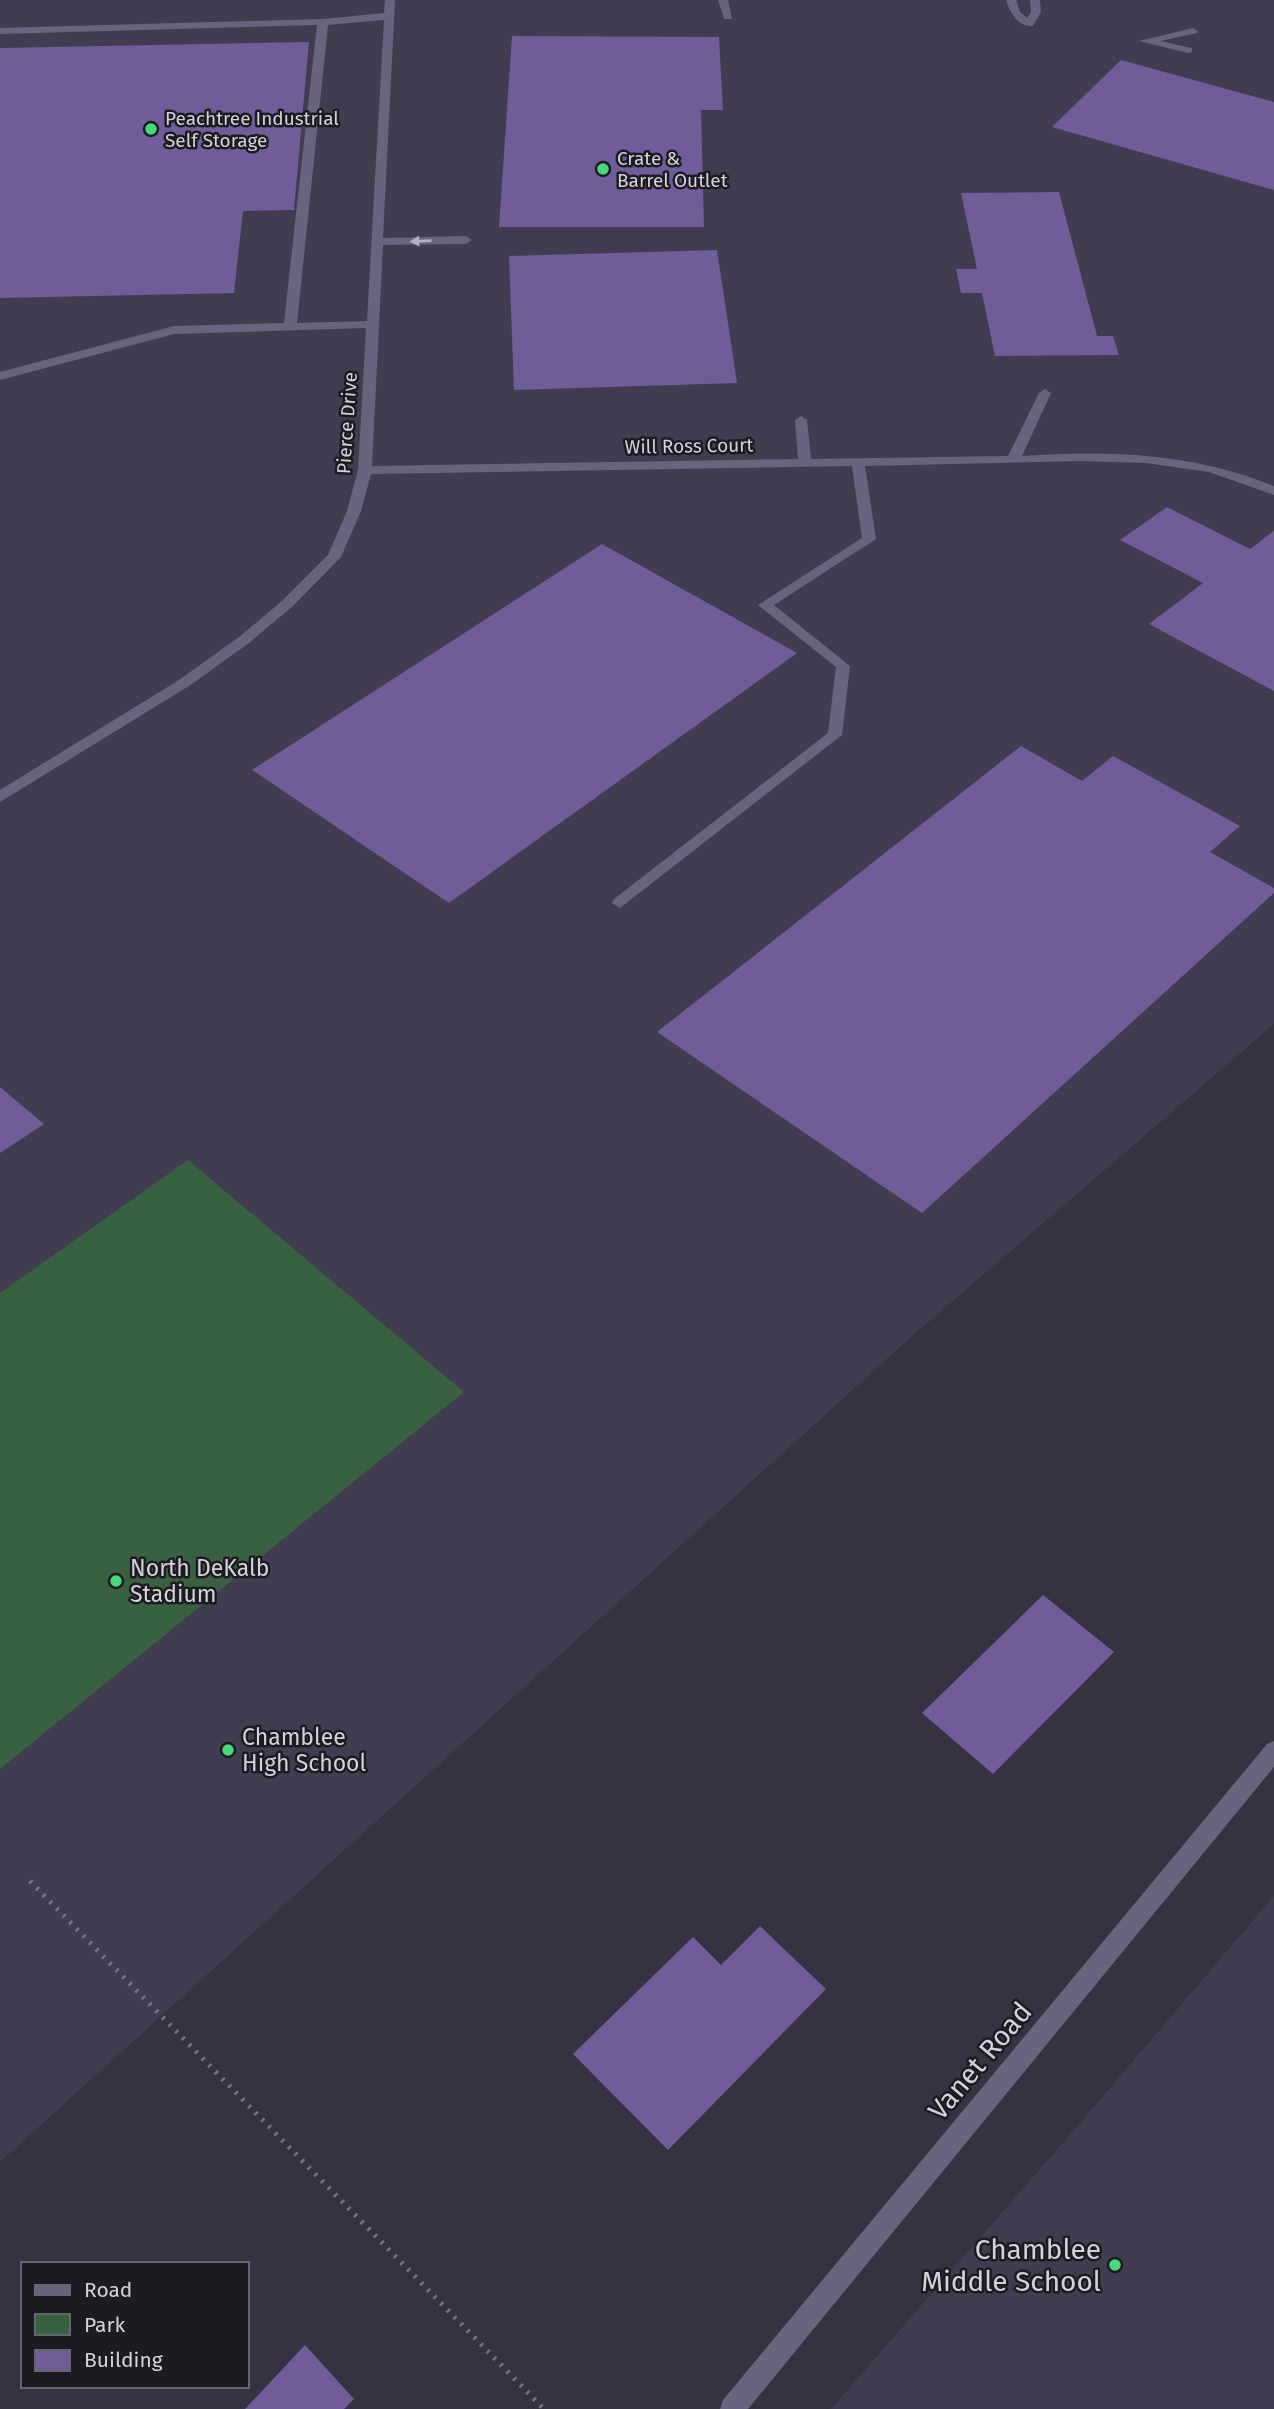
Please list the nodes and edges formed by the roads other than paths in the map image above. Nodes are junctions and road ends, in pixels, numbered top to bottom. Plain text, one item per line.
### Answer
1 (390, 0) edge
2 (723, 0) edge
3 (1011, 0) edge
4 (1035, 0) edge
5 (389, 16) junction
6 (728, 17) dead end
7 (323, 22) junction
8 (0, 31) edge
9 (1194, 31) dead end
10 (1188, 50) dead end
11 (466, 240) dead end
12 (377, 242) junction
13 (373, 324) junction
14 (290, 327) junction
15 (0, 376) edge
16 (1045, 393) dead end
17 (801, 420) dead end
18 (1013, 460) junction
19 (805, 463) junction
20 (858, 463) junction
21 (365, 470) junction
22 (1274, 491) edge
23 (0, 797) edge
24 (620, 903) dead end
25 (1274, 1751) edge
26 (732, 2409) edge

1 - 5 street, Pierce Drive
2 - 6 street
3 - 4 street
5 - 7 street
5 - 12 street, Pierce Drive
7 - 8 street
7 - 14 street
9 - 10 street
11 -> 12 street
12 - 13 street, Pierce Drive
13 - 14 street
13 - 21 street, Pierce Drive
14 - 15 street
16 - 18 street
17 - 19 street
18 - 20 street, Will Ross Court
18 - 22 street, Will Ross Court
19 - 20 street, Will Ross Court
19 - 21 street, Will Ross Court
20 - 24 street
21 - 23 street, Pierce Drive
25 - 26 street, Vanet Road

